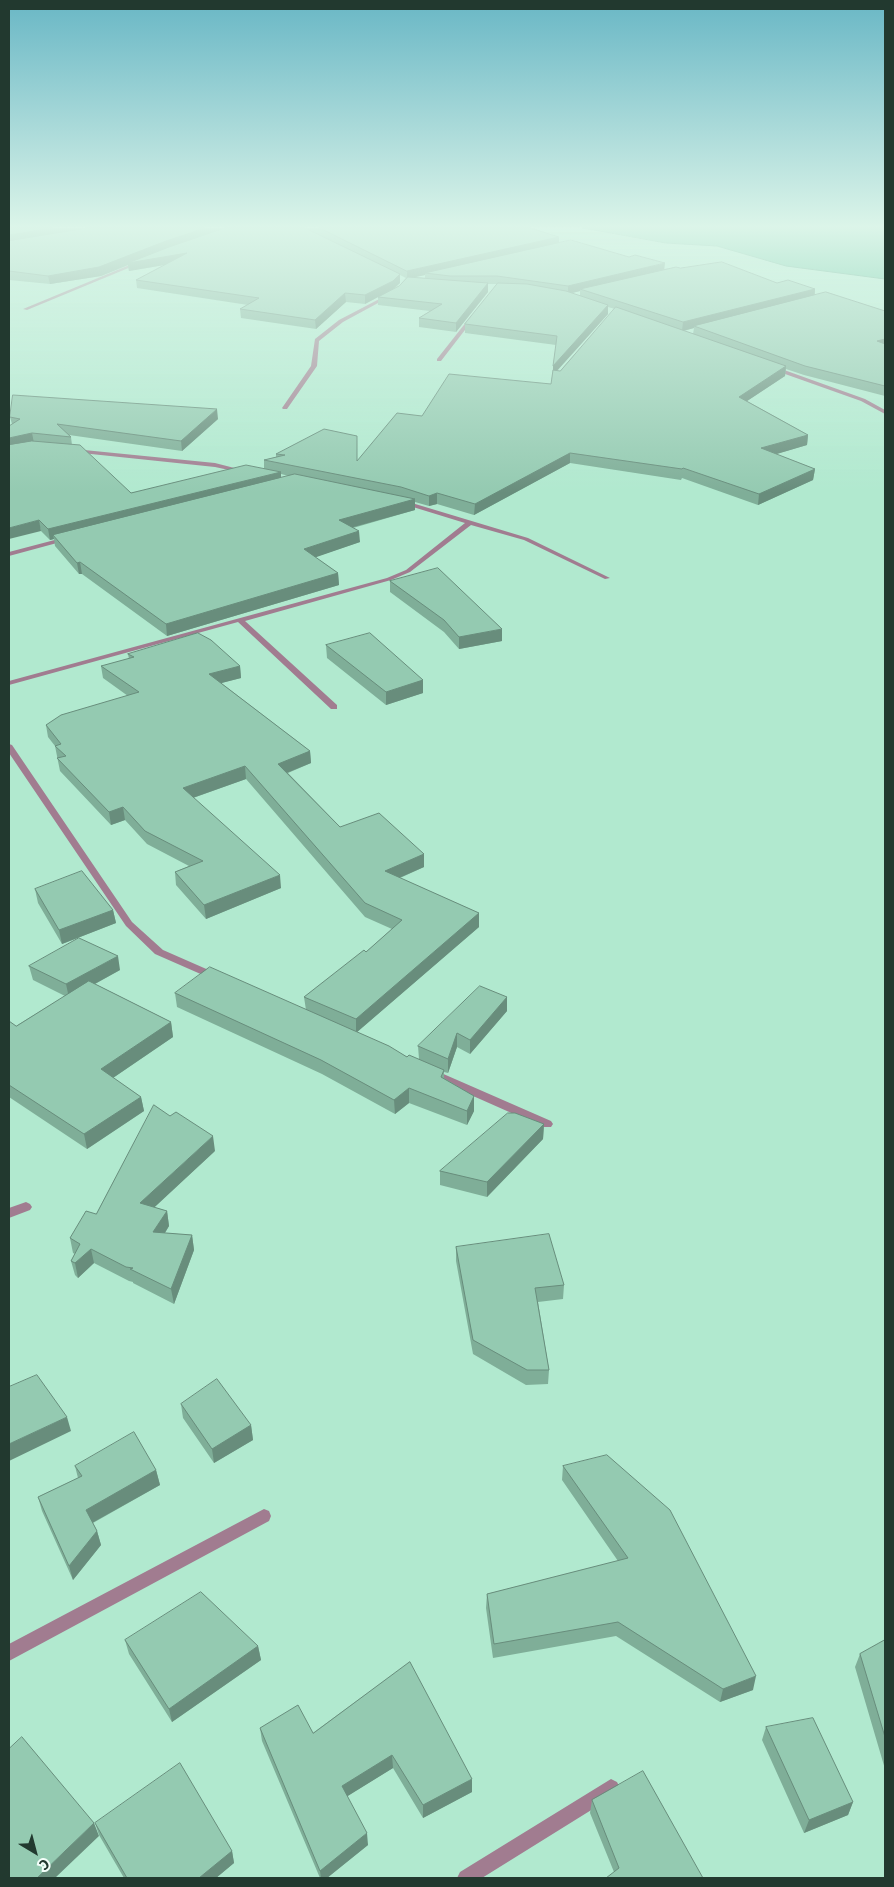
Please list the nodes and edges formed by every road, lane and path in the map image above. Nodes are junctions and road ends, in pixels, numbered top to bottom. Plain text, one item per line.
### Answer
1 (350, 316) edge
2 (474, 316) edge
3 (438, 360) dead end
4 (763, 364) edge
5 (284, 408) dead end
6 (885, 412) edge
7 (63, 450) edge
8 (251, 472) edge
9 (391, 500) edge
10 (469, 523) junction
11 (76, 537) edge
12 (9, 554) edge
13 (607, 578) dead end
14 (240, 620) junction
15 (9, 683) edge
16 (334, 707) dead end
17 (9, 747) edge
18 (222, 980) edge
19 (421, 1068) edge
20 (547, 1124) dead end
21 (26, 1207) dead end
22 (9, 1213) edge
23 (264, 1516) dead end
24 (9, 1653) edge
25 (611, 1788) edge
26 (466, 1878) edge

1 - 5 street
2 - 3 street
4 - 6 street
7 - 8 street
9 - 10 street
10 - 13 street
10 - 14 street
11 - 12 street
14 - 15 street
14 - 16 street
17 - 18 street
19 - 20 street
21 - 22 street
23 - 24 street
25 - 26 street

